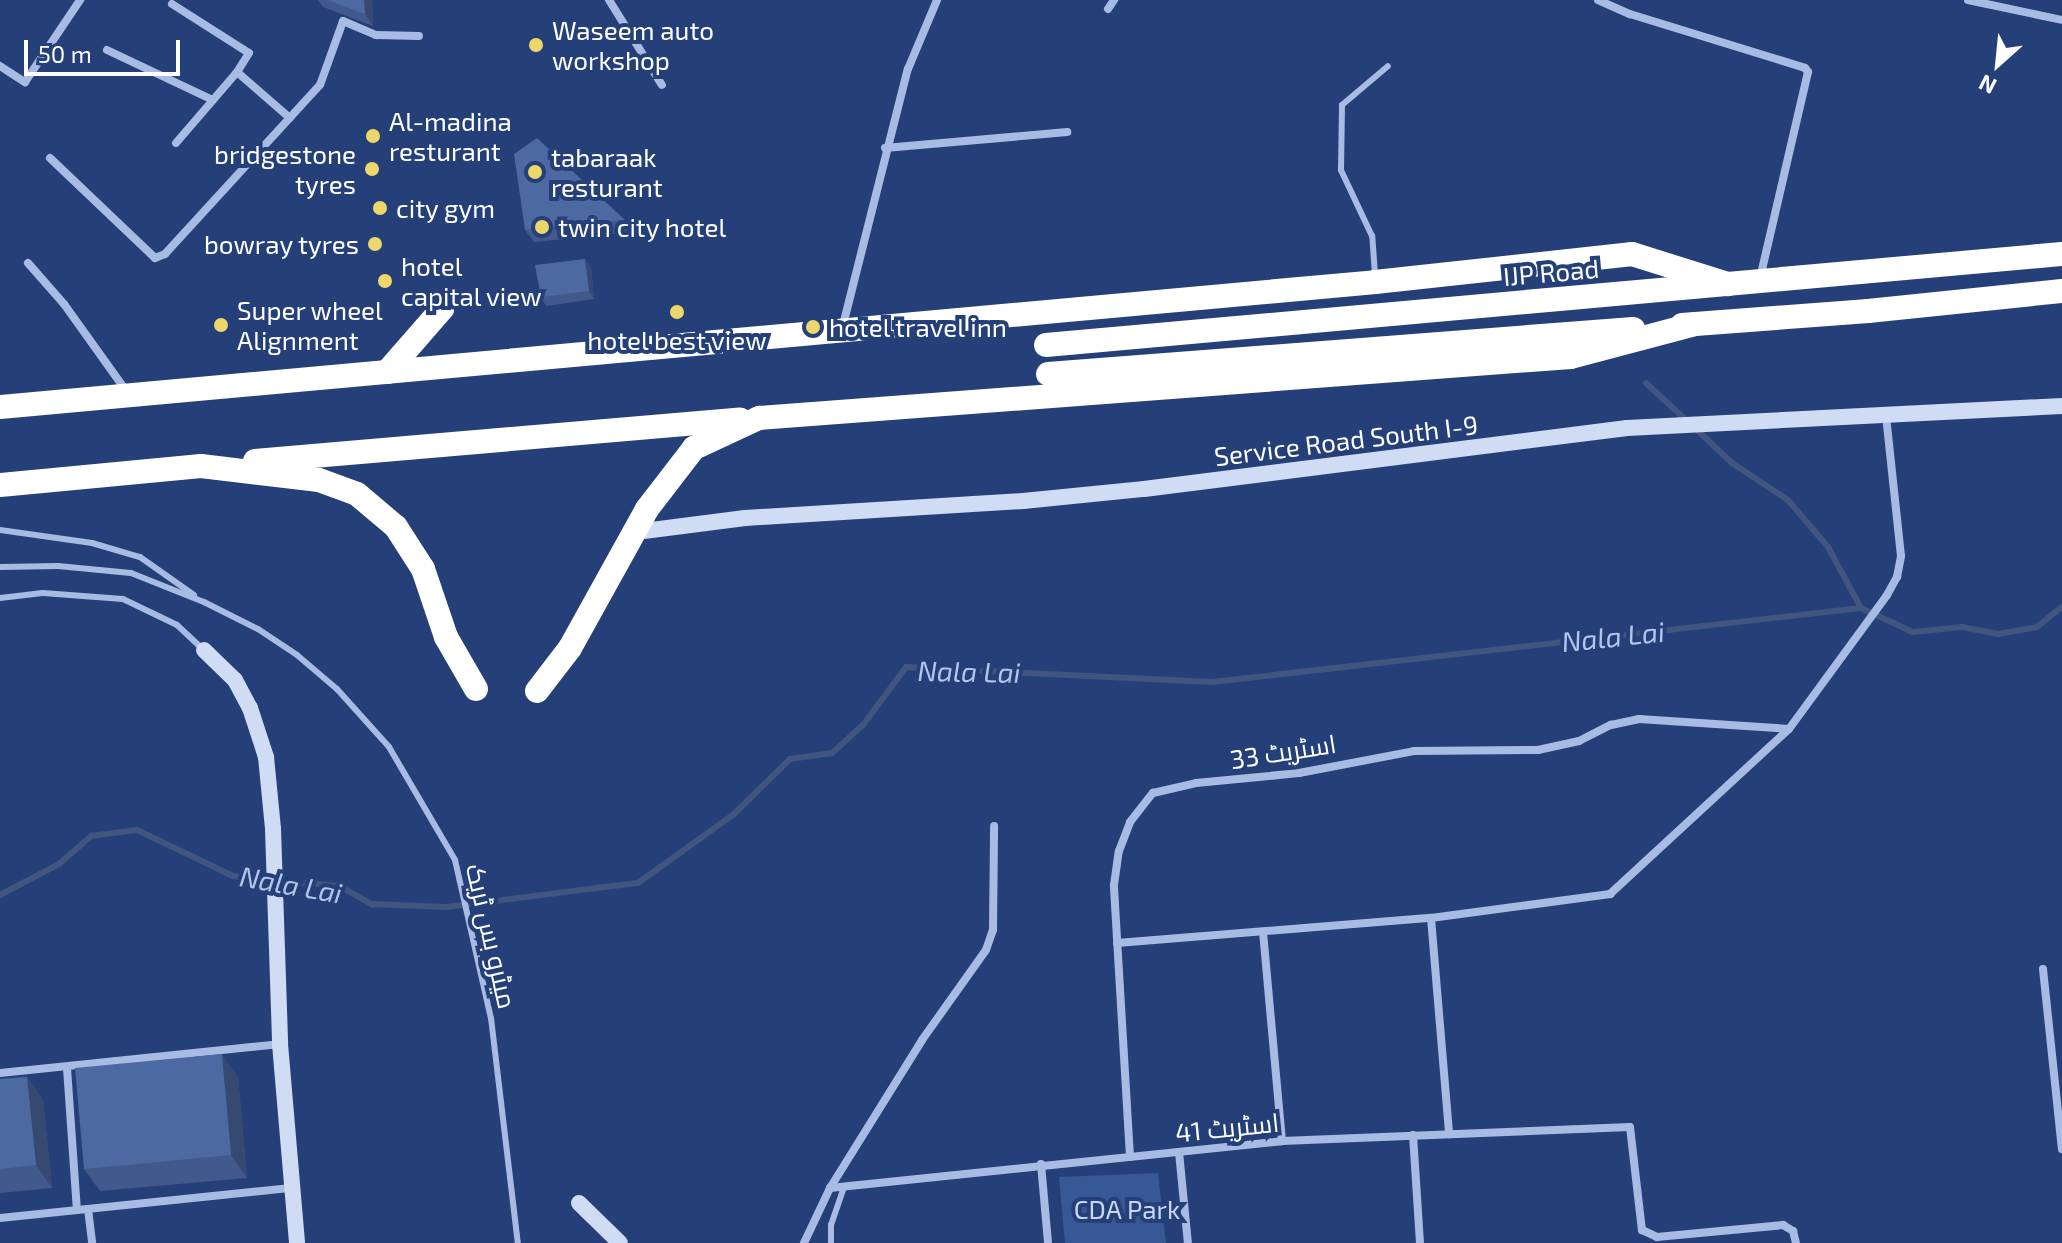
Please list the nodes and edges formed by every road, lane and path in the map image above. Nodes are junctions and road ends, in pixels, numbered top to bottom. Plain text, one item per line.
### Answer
1 (80, 0) edge
2 (609, 0) edge
3 (937, 0) edge
4 (1114, 0) edge
5 (1598, 0) edge
6 (1968, 0) edge
7 (172, 4) dead end
8 (1108, 9) dead end
9 (2062, 20) edge
10 (419, 36) dead end
11 (107, 50) dead end
12 (0, 66) edge
13 (1388, 66) dead end
14 (237, 72) junction
15 (662, 85) dead end
16 (213, 100) junction
17 (290, 118) junction
18 (1067, 132) dead end
19 (176, 143) dead end
20 (885, 148) junction
21 (50, 158) dead end
22 (2062, 254) edge
23 (28, 263) dead end
24 (1375, 282) junction
25 (1759, 282) junction
26 (1728, 284) junction
27 (2062, 291) edge
28 (442, 309) dead end
29 (1695, 324) junction
30 (841, 331) junction
31 (1046, 345) dead end
32 (387, 372) junction
33 (1048, 374) dead end
34 (129, 396) junction
35 (2062, 406) edge
36 (0, 407) edge
37 (1886, 415) junction
38 (759, 418) junction
39 (201, 466) junction
40 (0, 485) edge
41 (0, 530) edge
42 (636, 532) junction
43 (0, 567) edge
44 (0, 598) edge
45 (204, 602) junction
46 (204, 650) joint
47 (476, 689) dead end
48 (537, 691) dead end
49 (1789, 729) junction
50 (994, 826) dead end
51 (1431, 918) junction
52 (1263, 932) junction
53 (1117, 943) junction
54 (2043, 969) dead end
55 (280, 1044) junction
56 (67, 1068) junction
57 (0, 1073) edge
58 (1449, 1134) junction
59 (1413, 1135) junction
60 (1282, 1141) junction
61 (2062, 1149) edge
62 (1179, 1152) junction
63 (1130, 1157) junction
64 (1041, 1164) junction
65 (844, 1187) junction
66 (291, 1188) junction
67 (830, 1188) junction
68 (579, 1203) dead end
69 (88, 1209) junction
70 (77, 1210) junction
71 (0, 1218) edge
72 (92, 1243) edge
73 (297, 1243) edge
74 (518, 1243) edge
75 (620, 1243) edge
76 (804, 1243) edge
77 (831, 1243) edge
78 (1048, 1243) edge
79 (1188, 1243) edge
80 (1420, 1243) edge
81 (1796, 1243) edge

1 - 12 street
2 - 15 street
3 - 20 street
4 - 8 street
5 - 25 street
6 - 9 street
7 - 14 street
10 - 17 street
11 - 16 street
13 - 24 lane
14 - 16 street
14 - 17 street
16 - 19 street
17 - 21 street
18 - 20 street
20 - 30 street
22 - 25 highway, IJP Road
23 - 34 street
24 - 26 highway
24 - 30 highway
25 - 26 highway, IJP Road
26 - 31 highway, IJP Road
27 - 29 highway
28 - 32 highway
29 - 33 highway
29 - 38 highway
30 - 32 highway
32 - 34 highway
34 - 36 highway
35 - 37 street, Service Road South I-9
37 - 42 street, Service Road South I-9
37 - 49 street
38 - 39 highway
38 - 42 highway
39 - 40 highway
39 - 47 highway
41 - 45 lane, میٹرو بس ٹریک
42 - 48 highway
43 - 45 lane, میٹرو بس ٹریک
44 - 46 lane
45 - 74 lane, میٹرو بس ٹریک
46 - 55 street
49 - 51 street
49 - 53 street, اسٹریٹ 33
50 - 67 street
51 - 52 street
51 - 58 street
52 - 53 street
52 - 60 street
53 - 63 street, اسٹریٹ 33
54 - 61 street
55 - 56 street
55 - 66 street
56 - 57 street
56 - 70 street
58 - 59 street, اسٹریٹ 41
58 - 81 street, اسٹریٹ 41
59 - 60 street, اسٹریٹ 41
59 - 80 street
60 - 62 street, اسٹریٹ 41
62 - 63 street, اسٹریٹ 41
62 - 79 street
63 - 64 street, اسٹریٹ 41
64 - 65 street, اسٹریٹ 41
64 - 78 street
65 - 67 street, اسٹریٹ 41
65 - 77 lane
66 - 69 street
66 - 73 street
67 - 76 street
68 - 75 street
69 - 70 street
69 - 72 street
70 - 71 street

